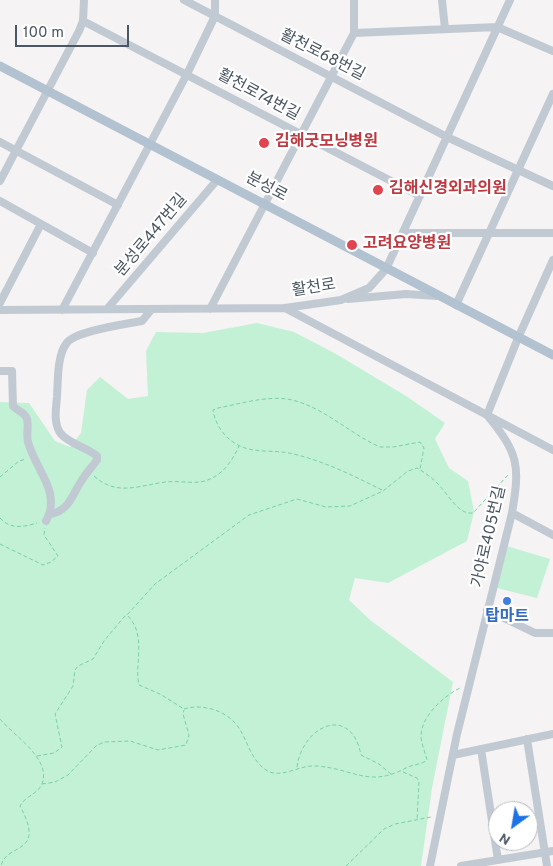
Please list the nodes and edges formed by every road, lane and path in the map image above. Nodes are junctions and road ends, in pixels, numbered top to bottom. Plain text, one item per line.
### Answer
1 (84, 0) edge
2 (184, 0) edge
3 (216, 0) edge
4 (354, 0) edge
5 (442, 0) edge
6 (510, 0) edge
7 (215, 16) junction
8 (83, 21) junction
9 (498, 27) junction
10 (445, 29) junction
11 (354, 33) junction
12 (553, 51) edge
13 (0, 66) edge
14 (187, 74) junction
15 (331, 77) junction
16 (48, 90) junction
17 (553, 94) edge
18 (301, 135) junction
19 (447, 137) junction
20 (0, 142) edge
21 (151, 145) junction
22 (16, 150) junction
23 (518, 171) junction
24 (217, 180) junction
25 (0, 181) edge
26 (553, 186) edge
27 (420, 196) junction
28 (0, 202) edge
29 (118, 205) junction
30 (265, 205) junction
31 (41, 224) junction
32 (403, 233) junction
33 (489, 233) junction
34 (553, 233) edge
35 (93, 253) junction
36 (553, 260) edge
37 (386, 269) junction
38 (550, 277) edge
39 (437, 296) junction
40 (341, 300) junction
41 (0, 303) edge
42 (456, 306) junction
43 (285, 308) junction
44 (0, 310) edge
45 (62, 310) junction
46 (107, 310) junction
47 (151, 310) junction
48 (210, 310) junction
49 (518, 338) junction
50 (553, 355) edge
51 (0, 371) edge
52 (487, 416) junction
53 (239, 446) junction
54 (553, 450) edge
55 (34, 457) junction
56 (517, 465) junction
57 (420, 470) junction
58 (90, 472) junction
59 (0, 478) edge
60 (383, 490) junction
61 (512, 513) junction
62 (0, 518) edge
63 (48, 518) junction
64 (553, 535) edge
65 (0, 544) edge
66 (487, 610) junction
67 (127, 615) junction
68 (553, 633) edge
69 (468, 686) junction
70 (184, 709) junction
71 (0, 719) edge
72 (553, 734) edge
73 (527, 739) junction
74 (481, 749) junction
75 (453, 755) junction
76 (37, 756) junction
77 (297, 768) junction
78 (402, 771) junction
79 (392, 775) junction
80 (42, 784) junction
81 (440, 815) junction
82 (417, 820) junction
83 (549, 852) edge
84 (498, 860) junction
85 (473, 865) edge
86 (2, 866) edge
87 (346, 866) edge
88 (430, 866) edge
89 (461, 866) edge
90 (547, 866) edge

1 - 8 street
2 - 7 street, 활천로68번길
3 - 7 street
4 - 11 street
5 - 10 street
6 - 9 street, 활천로
7 - 14 street
7 - 15 street, 활천로68번길
8 - 14 street, 활천로74번길
8 - 16 street
9 - 10 street
9 - 12 street
9 - 19 street, 활천로
10 - 11 street
11 - 15 street
13 - 16 main road, 분성로
14 - 18 street, 활천로74번길
14 - 21 street
15 - 18 street
15 - 19 street, 활천로68번길
16 - 21 main road, 분성로
16 - 22 street
17 - 23 street
18 - 27 street, 활천로74번길
18 - 30 street
19 - 23 street, 활천로68번길
19 - 27 street, 활천로
20 - 22 street
21 - 24 main road, 분성로
21 - 29 street
22 - 25 street
22 - 29 street
23 - 26 street, 활천로68번길
23 - 33 street
24 - 30 main road, 분성로
24 - 46 street, 분성로447번길
27 - 32 street, 활천로
28 - 31 street
29 - 35 street
30 - 37 main road, 분성로
30 - 48 street
31 - 35 street
31 - 41 street
32 - 33 street
32 - 37 street, 활천로
33 - 34 street
33 - 42 street
35 - 45 street
36 - 38 street
37 - 39 main road, 분성로
37 - 40 street, 활천로
38 - 49 street
39 - 40 street
39 - 42 main road, 분성로
40 - 43 street, 활천로
42 - 49 main road, 분성로
43 - 48 street, 활천로
43 - 52 street, 가야로405번길
44 - 45 street, 활천로
45 - 46 street, 활천로
46 - 47 street, 활천로
47 - 48 street, 활천로
47 - 58 street
49 - 50 main road, 분성로
49 - 52 street
51 - 55 street
52 - 54 street
52 - 56 street, 가야로405번길
53 - 57 path
53 - 58 path
53 - 60 path
55 - 59 path
55 - 63 street
56 - 57 path
56 - 61 street, 가야로405번길
57 - 60 path
58 - 63 street
60 - 67 path
61 - 64 street
61 - 66 street, 가야로405번길
62 - 63 path
63 - 65 path
66 - 68 street
66 - 69 street, 가야로405번길
67 - 70 path
67 - 76 path
69 - 75 street, 가야로405번길
69 - 78 path
70 - 77 path
70 - 80 path
71 - 76 path
72 - 73 street
73 - 74 street
73 - 83 street
74 - 75 street
74 - 84 street
75 - 81 street, 가야로405번길
76 - 80 path
77 - 79 path
77 - 79 path
78 - 79 path
78 - 82 path
80 - 86 path
81 - 82 path
81 - 88 street, 가야로405번길
82 - 87 path
83 - 84 street
83 - 90 street
84 - 85 street
85 - 89 street

